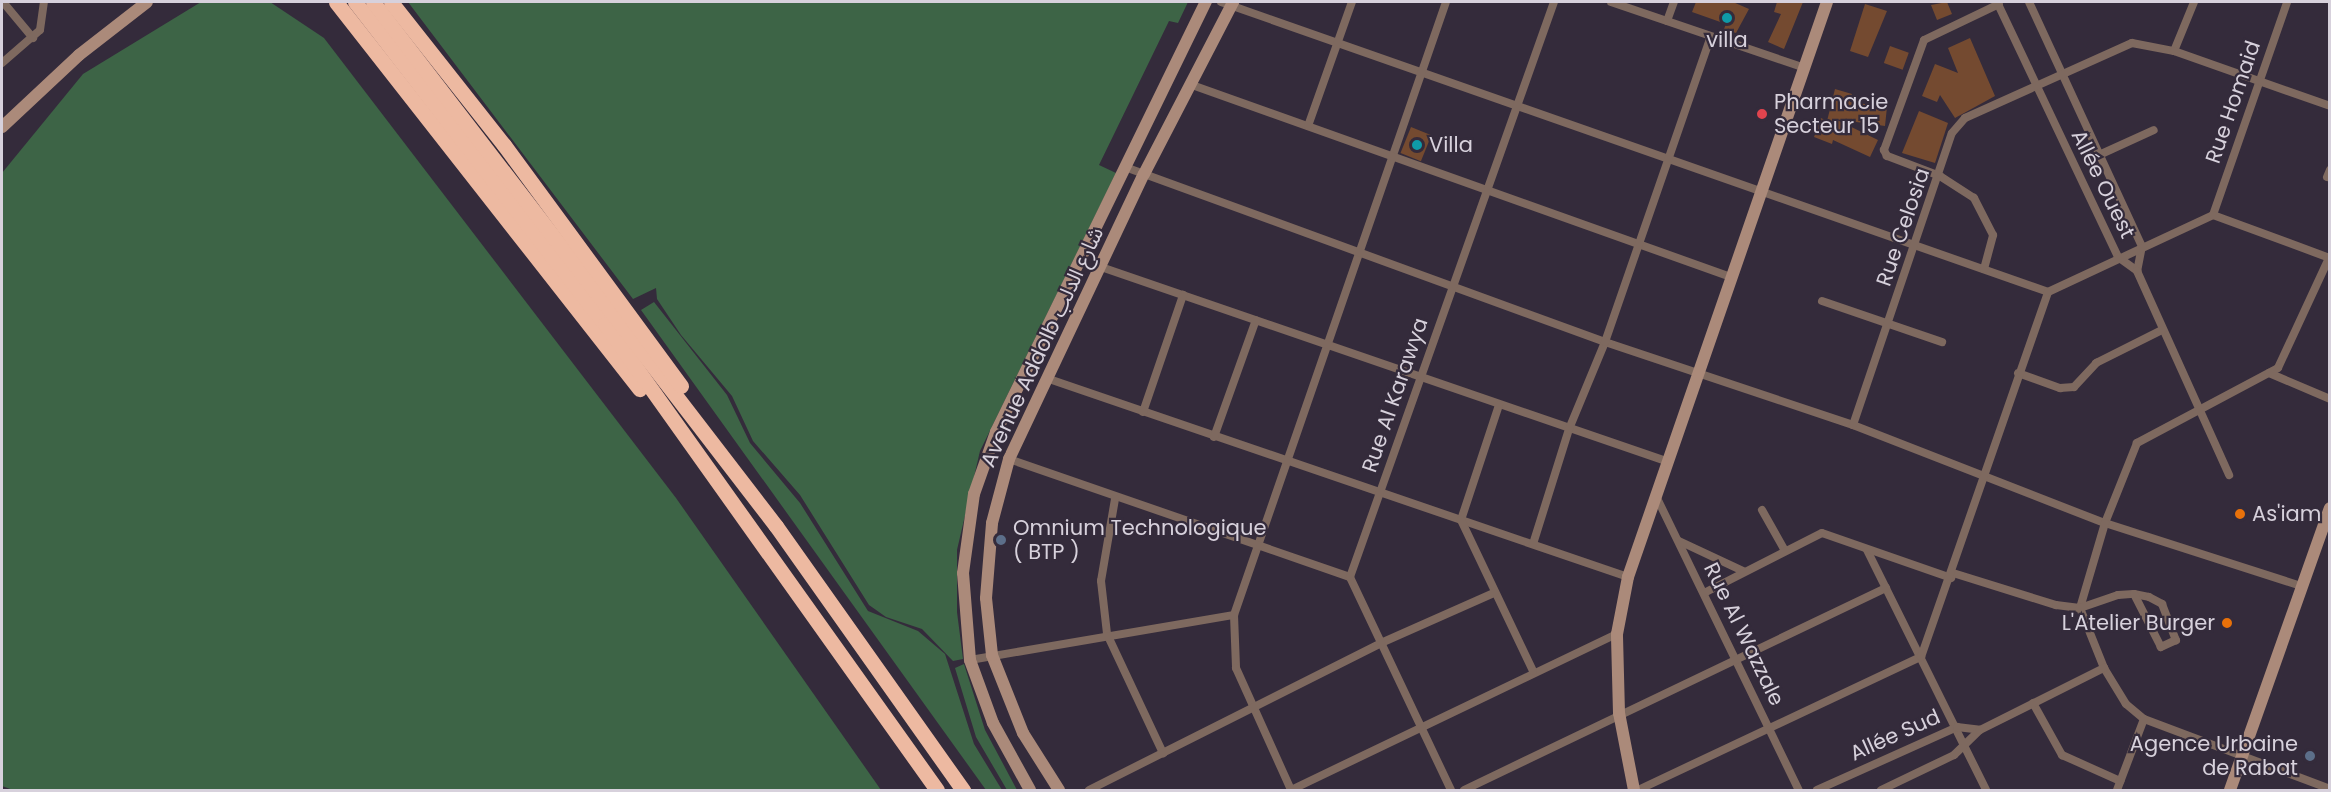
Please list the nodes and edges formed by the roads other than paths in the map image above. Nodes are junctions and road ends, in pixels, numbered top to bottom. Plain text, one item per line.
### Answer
1 (3, 2) edge
2 (44, 2) edge
3 (147, 2) edge
4 (373, 2) edge
5 (391, 2) edge
6 (1206, 2) edge
7 (1352, 2) edge
8 (1446, 2) edge
9 (1554, 2) edge
10 (1611, 2) edge
11 (1674, 2) edge
12 (1827, 2) edge
13 (2029, 2) edge
14 (2194, 2) edge
15 (2287, 2) edge
16 (341, 3) edge
17 (1229, 3) edge
18 (1998, 3) edge
19 (1667, 21) junction
20 (33, 38) junction
21 (1710, 38) junction
22 (1338, 44) junction
23 (2174, 51) junction
24 (2, 63) edge
25 (1805, 68) junction
26 (1419, 71) junction
27 (2061, 71) junction
28 (2259, 82) junction
29 (2035, 84) junction
30 (1192, 85) junction
31 (1517, 105) junction
32 (2330, 106) edge
33 (1308, 126) junction
34 (2, 127) edge
35 (2154, 130) dead end
36 (2099, 155) junction
37 (1392, 158) junction
38 (1669, 158) junction
39 (1125, 167) junction
40 (1144, 174) junction
41 (1940, 176) junction
42 (1761, 189) junction
43 (1488, 192) junction
44 (2213, 215) junction
45 (1638, 245) junction
46 (1915, 246) junction
47 (2142, 246) junction
48 (1357, 249) junction
49 (2118, 257) junction
50 (2329, 258) edge
51 (1101, 267) junction
52 (1984, 269) junction
53 (2137, 271) junction
54 (1731, 277) junction
55 (1453, 285) junction
56 (2048, 292) junction
57 (1183, 295) junction
58 (1822, 301) dead end
59 (1256, 320) junction
60 (1888, 325) junction
61 (2162, 330) junction
62 (1326, 341) junction
63 (1605, 342) junction
64 (1942, 342) dead end
65 (1698, 370) junction
66 (2018, 373) junction
67 (2269, 373) junction
68 (1419, 375) junction
69 (1049, 379) junction
70 (2330, 399) edge
71 (1499, 405) junction
72 (2199, 411) junction
73 (1143, 412) junction
74 (1853, 425) junction
75 (1569, 429) junction
76 (1214, 437) junction
77 (724, 458) junction
78 (1009, 459) junction
79 (1288, 459) junction
80 (1666, 461) junction
81 (2229, 475) dead end
82 (1984, 477) junction
83 (1380, 493) junction
84 (1655, 494) junction
85 (1115, 499) junction
86 (2330, 508) edge
87 (1762, 510) dead end
88 (1461, 520) junction
89 (2105, 523) junction
90 (1678, 540) junction
91 (1533, 544) junction
92 (1256, 548) junction
93 (1784, 549) junction
94 (1867, 550) junction
95 (1743, 571) junction
96 (1952, 575) junction
97 (1350, 577) junction
98 (1628, 577) junction
99 (2301, 586) junction
100 (1886, 588) junction
101 (1494, 593) junction
102 (1704, 593) junction
103 (2134, 594) junction
104 (2080, 608) junction
105 (1234, 615) junction
106 (1107, 634) junction
107 (1617, 634) junction
108 (1381, 644) junction
109 (992, 655) junction
110 (1921, 657) junction
111 (1738, 659) junction
112 (970, 660) junction
113 (2104, 668) junction
114 (1533, 671) junction
115 (2033, 703) junction
116 (1252, 709) junction
117 (1619, 713) junction
118 (2144, 719) junction
119 (1770, 726) junction
120 (1956, 727) junction
121 (1420, 728) junction
122 (1980, 729) junction
123 (1965, 747) junction
124 (1163, 753) junction
125 (2241, 759) junction
126 (2119, 786) edge
127 (2330, 789) edge
128 (937, 790) edge
129 (963, 790) edge
130 (1030, 790) edge
131 (1059, 790) edge
132 (1089, 790) edge
133 (1451, 790) edge
134 (1464, 790) edge
135 (1636, 790) edge
136 (1799, 790) edge
137 (1817, 790) edge
138 (1881, 790) edge
139 (1986, 790) edge
140 (2230, 790) edge

1 - 20 street
2 - 20 street
3 - 34 street
4 - 77 highway
5 - 77 highway
6 - 39 street, Avenue Addolb شارع الدلب
7 - 22 street
8 - 26 street
9 - 31 street, Rue Al Karawya
10 - 19 street
11 - 19 street
12 - 25 street
13 - 27 street, Allée Ouest
14 - 23 street
15 - 28 street, Rue Homaid
16 - 128 highway
17 - 22 street
17 - 30 street, Avenue Addolb شارع الدلب
18 - 29 street, Allée Ouest
18 - 41 street
19 - 21 street
20 - 24 street
21 - 25 street
21 - 38 street
22 - 26 street
22 - 33 street
23 - 27 street, Rue Celosia
23 - 28 street, Rue Celosia
25 - 42 street
26 - 31 street
26 - 37 street
27 - 29 street, Rue Celosia
27 - 36 street, Allée Ouest
28 - 32 street, Rue Celosia
28 - 44 street, Rue Homaid
29 - 41 street, Rue Celosia
29 - 49 street, Allée Ouest
30 - 33 street
30 - 40 street, Avenue Addolb شارع الدلب
31 - 38 street
31 - 43 street, Rue Al Karawya
33 - 37 street
35 - 36 street
36 - 47 street, Allée Ouest
37 - 43 street
37 - 48 street
38 - 42 street
38 - 45 street
39 - 40 street
39 - 112 street, Avenue Addolb شارع الدلب
40 - 48 street
40 - 51 street, Avenue Addolb شارع الدلب
41 - 46 street, Rue Celosia
41 - 52 street
42 - 46 street
42 - 54 street
43 - 45 street
43 - 55 street, Rue Al Karawya
44 - 47 street
44 - 50 street
45 - 54 street
45 - 63 street
46 - 52 street
46 - 60 street, Rue Celosia
47 - 49 street
47 - 53 street, Allée Ouest
48 - 55 street
48 - 62 street
49 - 53 street, Allée Ouest
49 - 56 street
50 - 67 street
51 - 57 street
51 - 69 street, Avenue Addolb شارع الدلب
52 - 56 street
53 - 61 street
54 - 65 street
55 - 63 street
55 - 68 street, Rue Al Karawya
56 - 66 street
57 - 59 street
57 - 73 street
58 - 60 street
59 - 62 street
59 - 76 street
60 - 64 street
60 - 74 street, Rue Celosia
61 - 66 street
61 - 72 street
62 - 68 street
62 - 79 street
63 - 65 street
63 - 75 street
65 - 74 street
65 - 80 street
66 - 82 street
67 - 70 street
67 - 72 street
68 - 71 street
68 - 83 street, Rue Al Karawya
69 - 73 street
69 - 78 street, Avenue Addolb شارع الدلب
71 - 75 street
71 - 88 street
72 - 81 street
72 - 89 street
73 - 76 street
74 - 82 street
75 - 80 street
75 - 91 street
76 - 79 street
77 - 129 highway
78 - 85 street
78 - 109 street, Avenue Addolb شارع الدلب
79 - 83 street
79 - 92 street
80 - 84 street
82 - 89 street
82 - 96 street
83 - 88 street
83 - 97 street, Rue Al Karawya
84 - 90 street, Rue Al Wazzale
84 - 98 street
85 - 92 street
85 - 106 street
86 - 99 street
87 - 93 street
88 - 91 street
88 - 101 street
89 - 99 street
89 - 104 street
90 - 95 street
90 - 102 street, Rue Al Wazzale
91 - 98 street
92 - 97 street
92 - 105 street
93 - 94 street
93 - 95 street
94 - 96 street
94 - 100 street
95 - 102 street
96 - 104 street
96 - 110 street
97 - 108 street
98 - 107 street
99 - 125 street
100 - 110 street
100 - 111 street
101 - 108 street
101 - 114 street
102 - 111 street, Rue Al Wazzale
103 - 103 street
103 - 104 street
104 - 113 street
105 - 106 street
105 - 116 street
106 - 109 street
106 - 124 street
107 - 114 street
107 - 117 street
108 - 116 street
108 - 121 street
109 - 112 street
109 - 131 street, Avenue Addolb شارع الدلب
110 - 119 street
110 - 120 street
111 - 117 street
111 - 119 street, Rue Al Wazzale
112 - 130 street, Avenue Addolb شارع الدلب
113 - 115 street
113 - 118 street
114 - 121 street
115 - 122 street
115 - 126 street
116 - 121 street
116 - 124 street
117 - 134 street
117 - 135 street
118 - 125 street
118 - 126 street
119 - 135 street
119 - 136 street, Rue Al Wazzale
120 - 122 street, Allée Sud
120 - 123 street
120 - 137 street, Allée Sud
121 - 133 street
122 - 123 street, Allée Sud
123 - 138 street, Allée Sud
123 - 139 street
124 - 132 street
125 - 127 street
125 - 140 street

